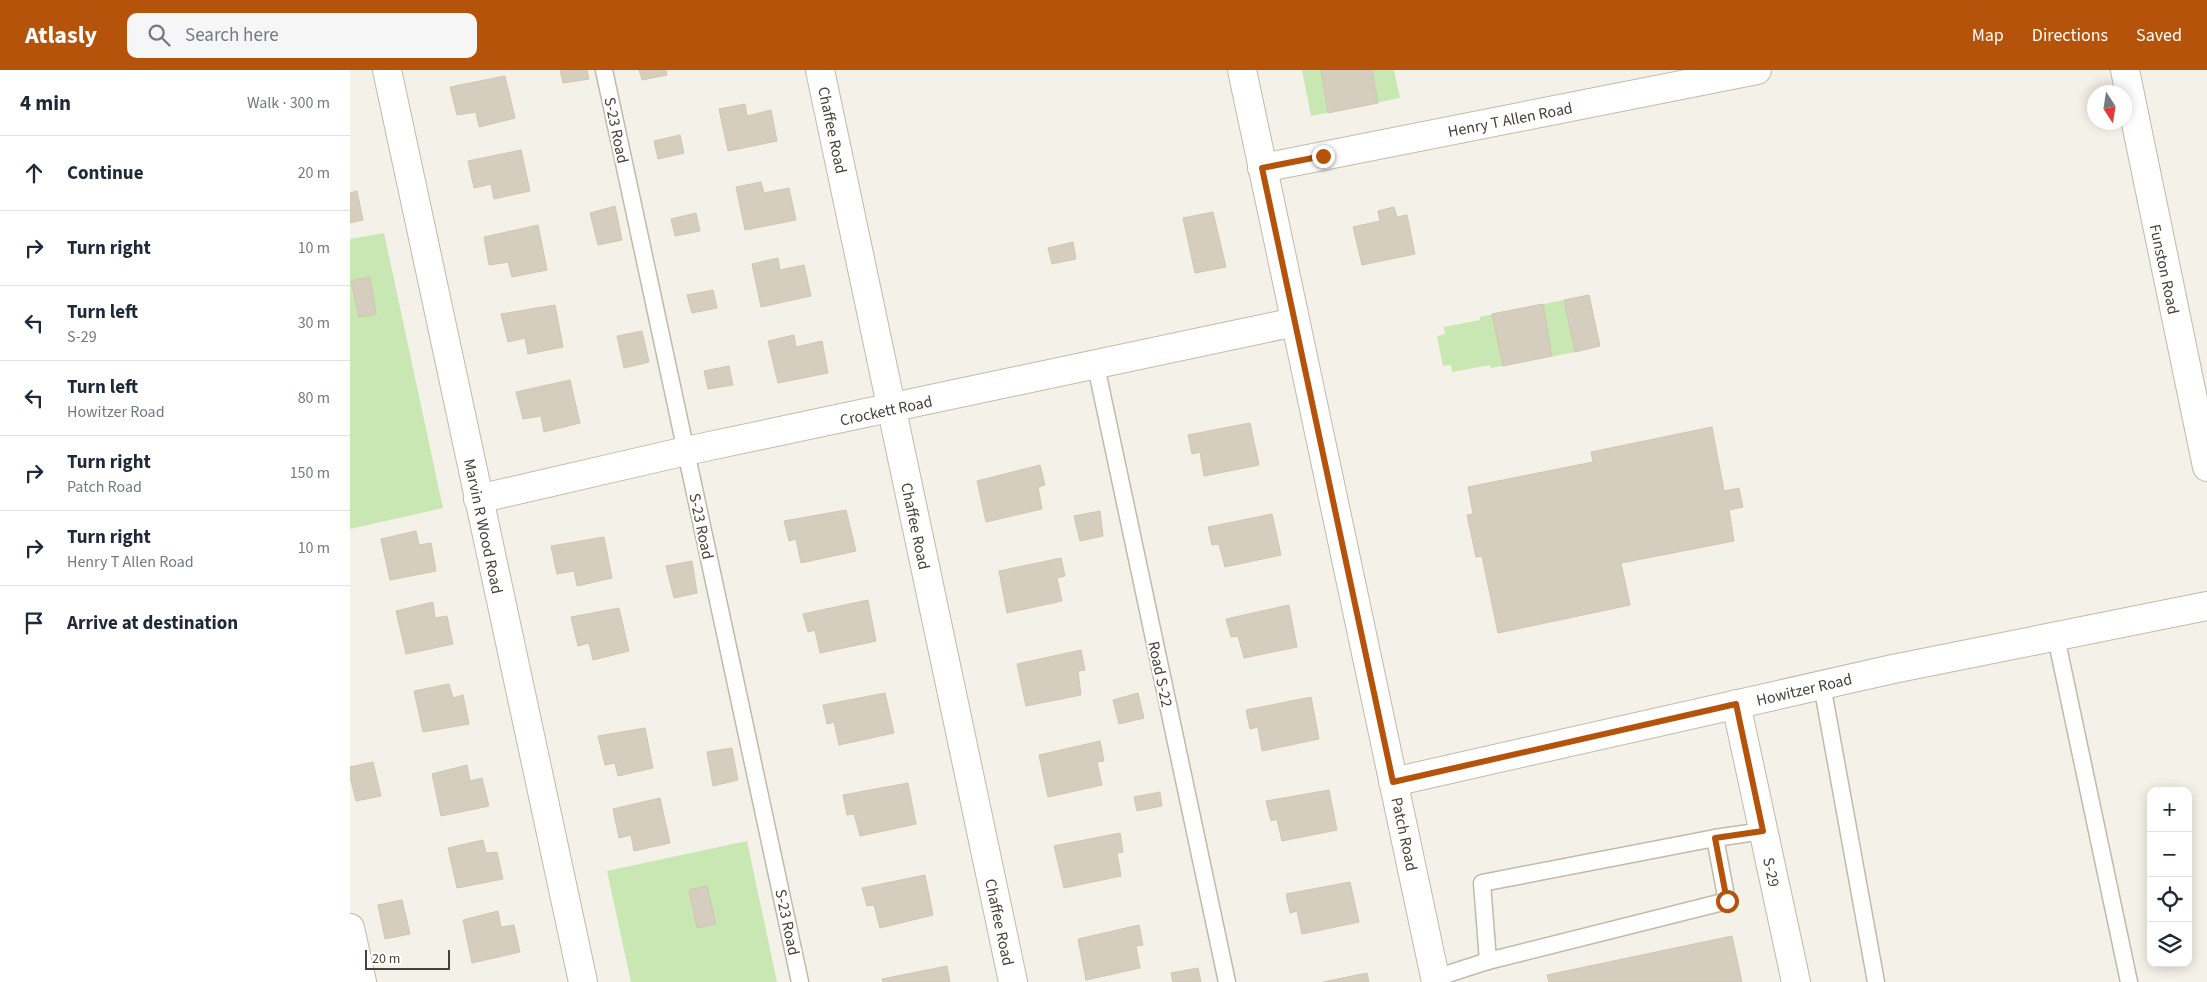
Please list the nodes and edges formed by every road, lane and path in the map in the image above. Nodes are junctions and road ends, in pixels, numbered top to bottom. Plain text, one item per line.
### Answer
1 (387, 70) edge
2 (604, 70) edge
3 (820, 70) edge
4 (1242, 70) edge
5 (1757, 70) edge
6 (2125, 70) edge
7 (1262, 168) junction
8 (1295, 322) junction
9 (1096, 366) junction
10 (891, 409) junction
11 (686, 451) junction
12 (2207, 467) edge
13 (478, 499) junction
14 (2207, 606) edge
15 (2056, 637) junction
16 (1822, 685) junction
17 (1736, 704) junction
18 (1393, 782) junction
19 (1763, 831) junction
20 (1715, 838) junction
21 (350, 928) edge
22 (1488, 961) junction
23 (1436, 980) edge
24 (362, 982) edge
25 (583, 982) edge
26 (800, 982) edge
27 (1013, 982) edge
28 (1226, 982) edge
29 (1796, 982) edge
30 (1876, 982) edge
31 (2129, 982) edge

1 - 13 street, Marvin R Wood Road
2 - 11 lane, S-23 Road
3 - 10 street, Chaffee Road
4 - 7 street, Patch Road
5 - 7 street, Henry T Allen Road
6 - 12 street, Funston Road
7 - 8 street, Patch Road
8 - 9 street, Crockett Road
8 - 18 street, Patch Road
9 - 10 street, Crockett Road
9 - 28 lane, Road S-22
10 - 11 street, Crockett Road
10 - 27 street, Chaffee Road
11 - 13 street, Crockett Road
11 - 26 lane, S-23 Road
13 - 25 street, Marvin R Wood Road
14 - 15 street, Howitzer Road
15 - 16 street, Howitzer Road
15 - 31 lane
16 - 17 street, Howitzer Road
16 - 30 lane
17 - 18 street, Howitzer Road
17 - 19 street, S-29
18 - 23 street, Patch Road
19 - 20 lane
19 - 29 street, S-29
20 - 22 lane
20 - 22 lane
21 - 24 street
22 - 23 lane

